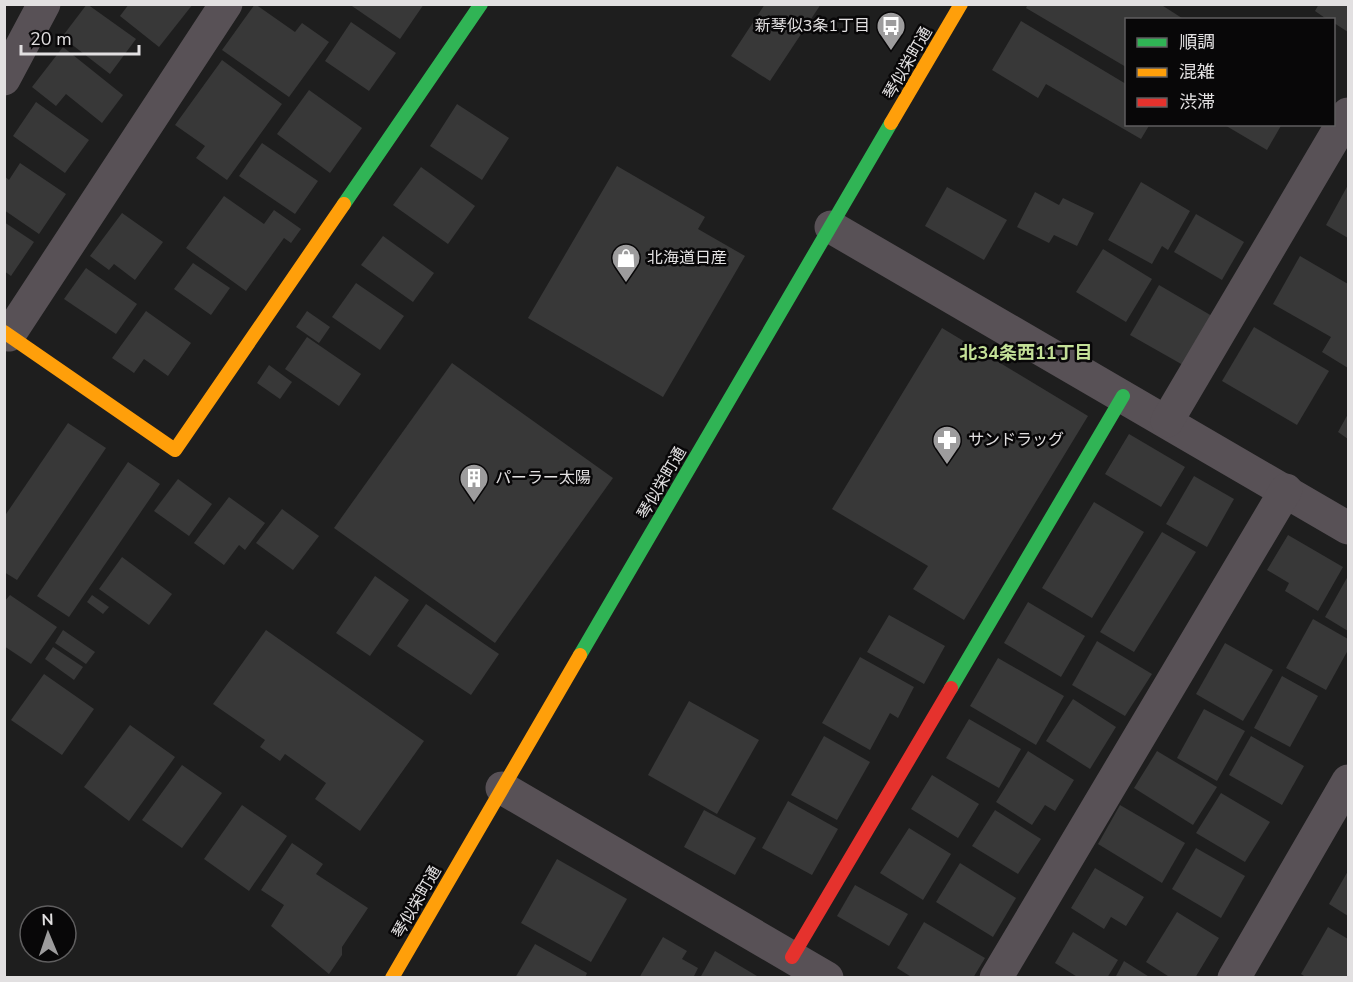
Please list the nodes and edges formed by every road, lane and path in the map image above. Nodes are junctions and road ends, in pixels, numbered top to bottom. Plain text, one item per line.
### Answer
1 (44, 4) edge
2 (226, 4) edge
3 (481, 4) edge
4 (961, 4) edge
5 (4, 79) edge
6 (1348, 114) edge
7 (831, 227) junction
8 (7, 333) edge
9 (1123, 396) junction
10 (1167, 421) junction
11 (1286, 490) junction
12 (1348, 528) edge
13 (1348, 781) edge
14 (502, 788) junction
15 (792, 957) junction
16 (392, 978) edge
17 (827, 978) edge
18 (996, 978) edge
19 (1234, 978) edge

1 - 5 street
2 - 8 street
3 - 8 street
4 - 7 street, 琴似栄町通
6 - 10 street
7 - 9 street
7 - 14 street, 琴似栄町通
9 - 10 street
9 - 15 street
10 - 11 street
11 - 12 street
11 - 18 street
13 - 19 street
14 - 15 street
14 - 16 street, 琴似栄町通
15 - 17 street

